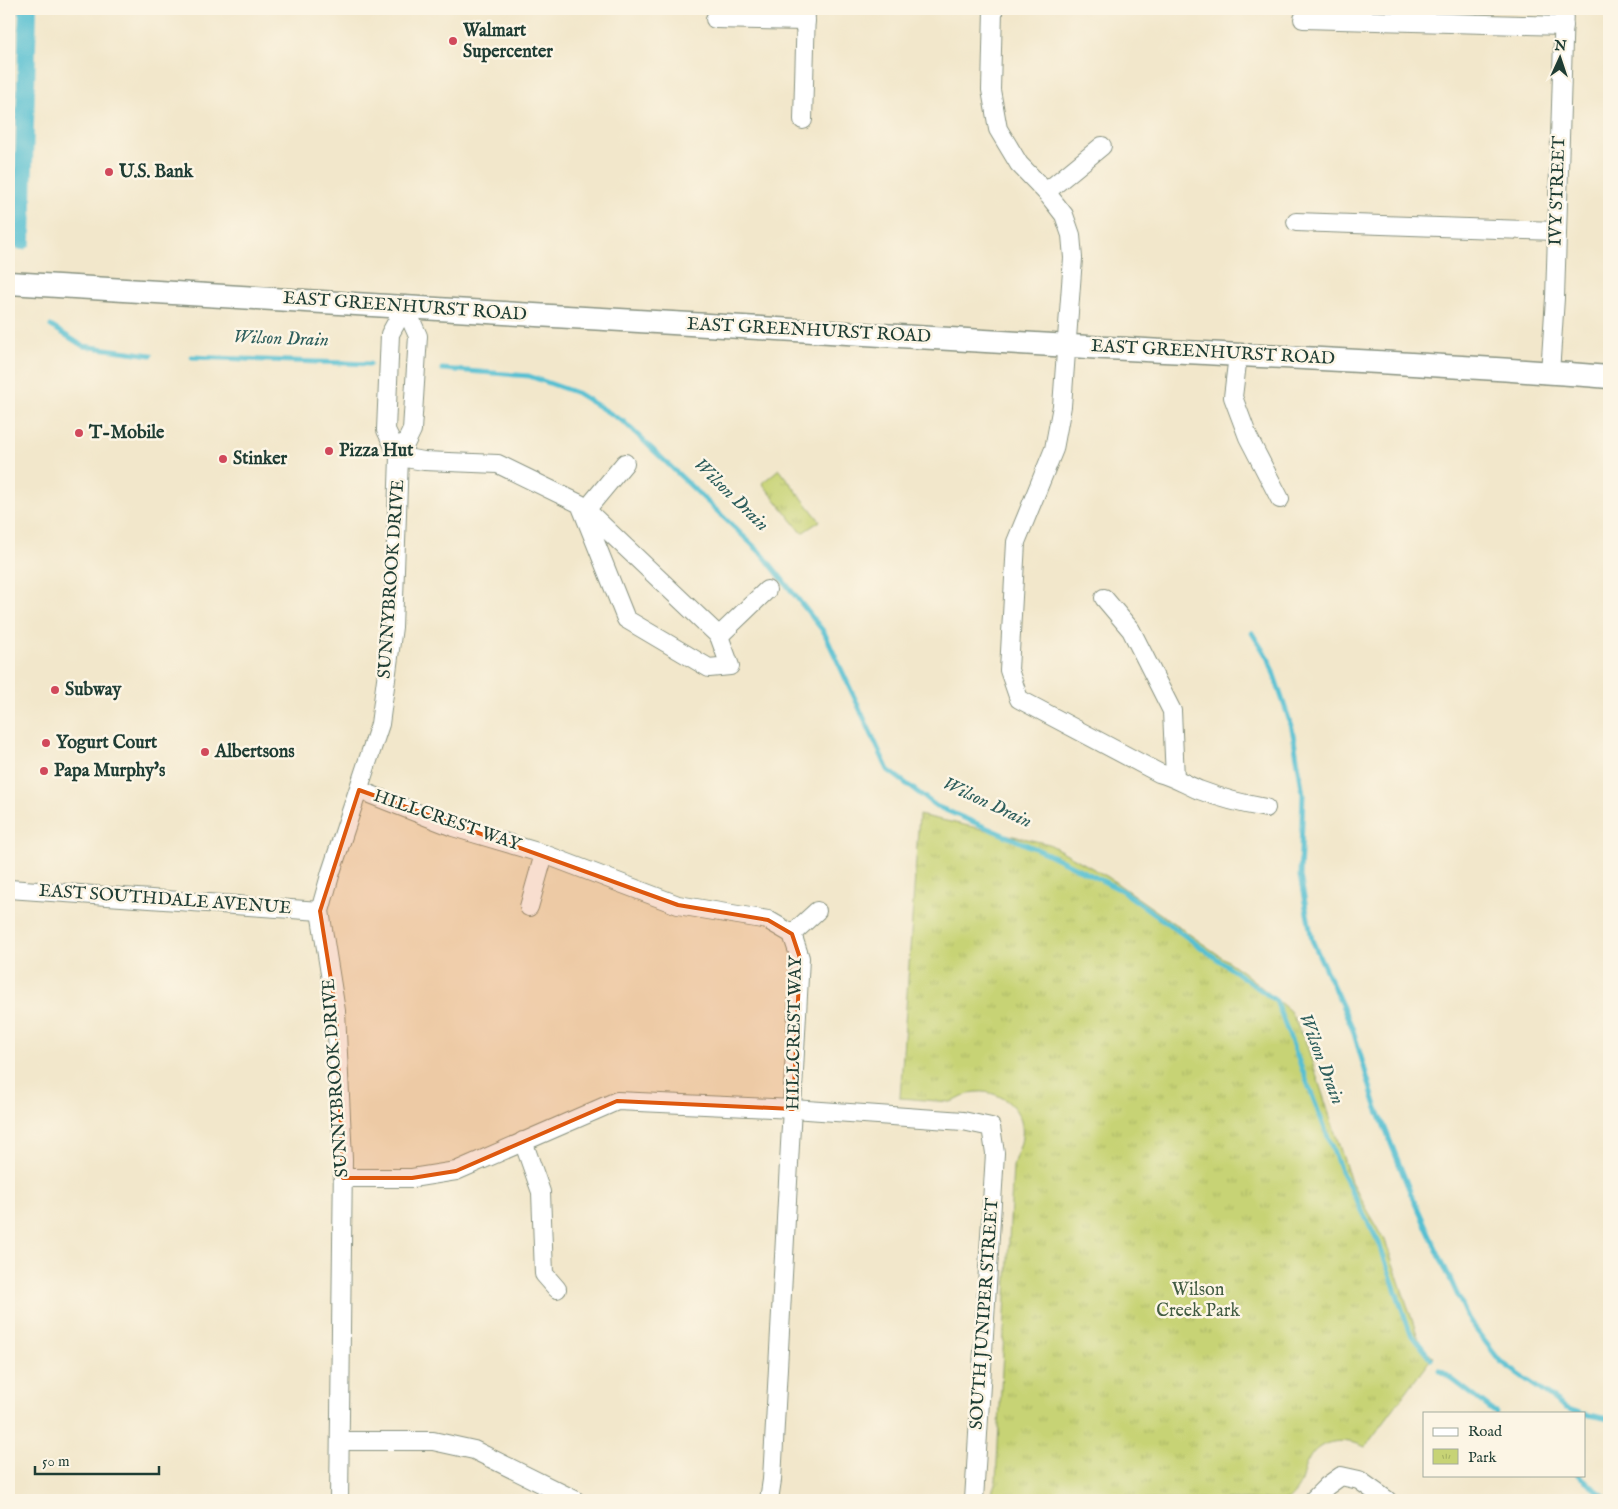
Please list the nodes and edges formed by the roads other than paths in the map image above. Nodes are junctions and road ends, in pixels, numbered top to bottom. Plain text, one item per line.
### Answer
1 (993, 9) edge
2 (806, 15) edge
3 (1564, 17) edge
4 (715, 18) dead end
5 (1303, 19) dead end
6 (803, 120) dead end
7 (1102, 146) dead end
8 (1046, 192) junction
9 (1296, 222) dead end
10 (1557, 231) junction
11 (9, 283) edge
12 (405, 307) junction
13 (1066, 346) junction
14 (1238, 355) junction
15 (1550, 373) junction
16 (1609, 377) edge
17 (399, 457) junction
18 (625, 463) dead end
19 (1280, 500) dead end
20 (583, 507) junction
21 (767, 590) dead end
22 (1104, 598) dead end
23 (719, 636) junction
24 (1175, 778) junction
25 (359, 790) junction
26 (1266, 808) dead end
27 (544, 854) junction
28 (9, 889) edge
29 (529, 907) dead end
30 (320, 911) junction
31 (817, 911) dead end
32 (792, 934) junction
33 (793, 1109) junction
34 (523, 1141) junction
35 (343, 1178) junction
36 (557, 1289) dead end
37 (340, 1441) junction
38 (339, 1500) edge
39 (575, 1500) edge
40 (769, 1500) edge
41 (974, 1500) edge
42 (1313, 1500) edge
43 (1387, 1500) edge

1 - 8 street
2 - 4 street
2 - 6 street
3 - 5 street
3 - 10 street, IVY STREET
7 - 8 street
8 - 13 street
9 - 10 street
10 - 15 street, IVY STREET
11 - 12 main road, EAST GREENHURST ROAD
12 - 13 main road, EAST GREENHURST ROAD
12 - 17 street, SUNNYBROOK DRIVE
12 - 17 street, SUNNYBROOK DRIVE
13 - 14 main road, EAST GREENHURST ROAD
13 - 24 street
14 - 15 main road, EAST GREENHURST ROAD
14 - 19 street
15 - 16 main road, EAST GREENHURST ROAD
17 - 20 street
17 - 25 street, SUNNYBROOK DRIVE
18 - 20 street
20 - 23 street
20 - 23 street
21 - 23 street
22 - 24 street
24 - 26 street
25 - 27 street, HILLCREST WAY
25 - 30 street, SUNNYBROOK DRIVE
27 - 29 street
27 - 32 street, HILLCREST WAY
28 - 30 street, EAST SOUTHDALE AVENUE
30 - 35 street, SUNNYBROOK DRIVE
31 - 32 street
32 - 33 street, HILLCREST WAY
33 - 34 street
33 - 40 street, HILLCREST WAY
33 - 41 street, SOUTH JUNIPER STREET
34 - 35 street
34 - 36 street
35 - 37 street, SUNNYBROOK DRIVE
37 - 38 street, SUNNYBROOK DRIVE
37 - 39 street
42 - 43 street

